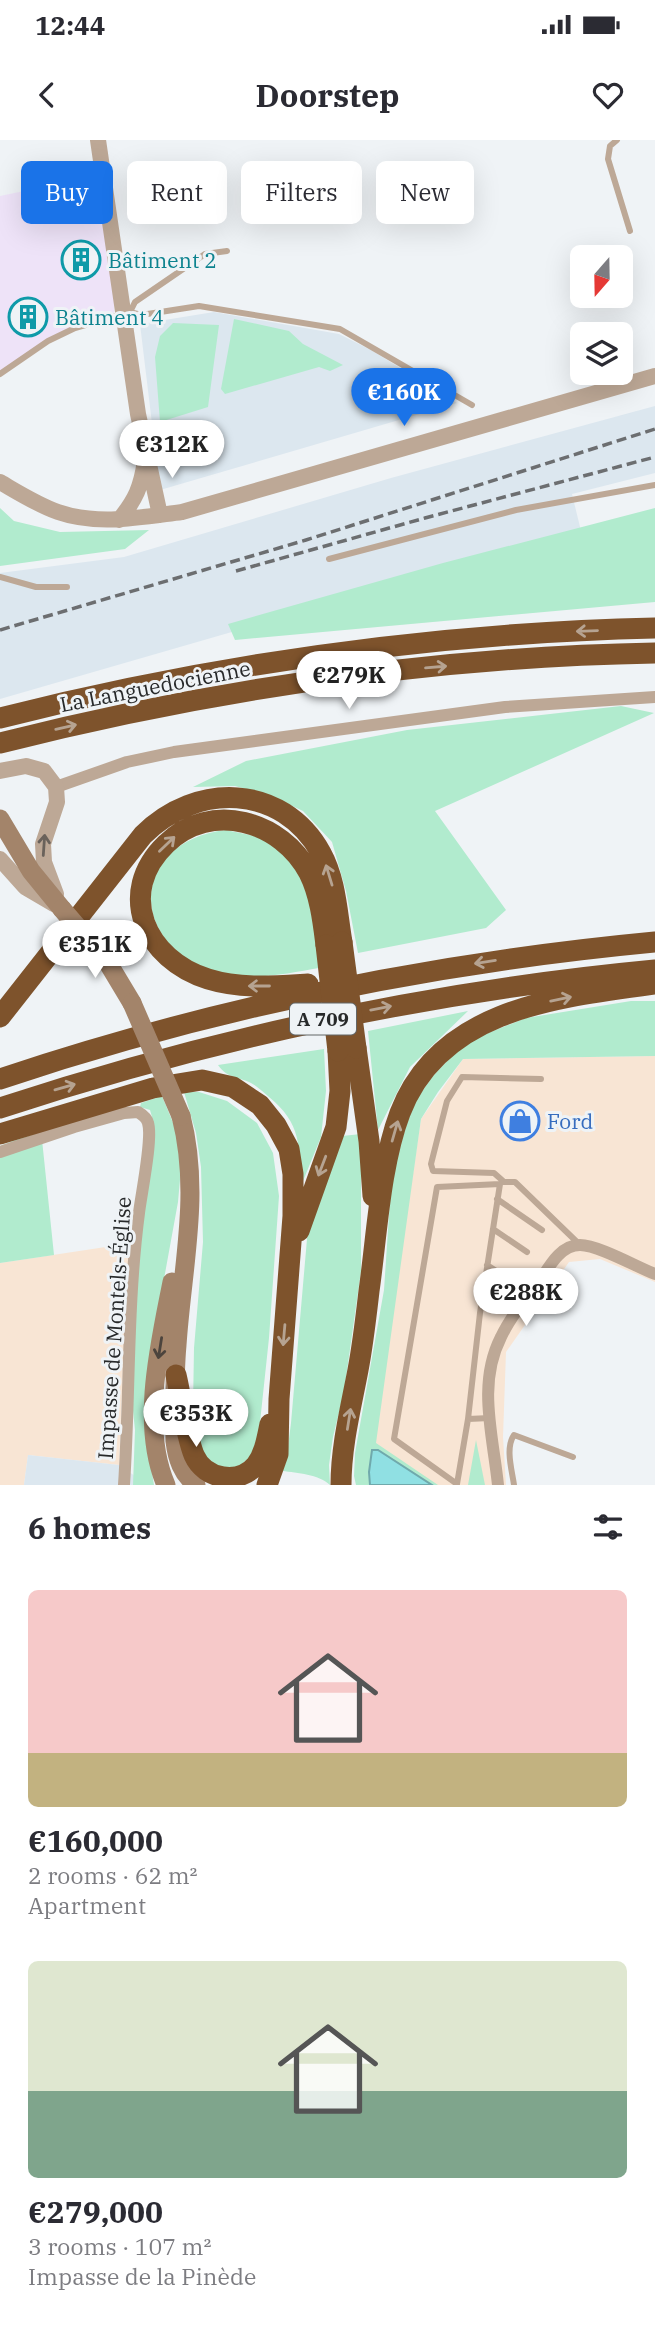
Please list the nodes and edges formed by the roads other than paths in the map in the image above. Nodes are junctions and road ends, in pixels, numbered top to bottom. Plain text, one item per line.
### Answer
1 (99, 140) edge
2 (617, 140) edge
3 (631, 231) dead end
4 (227, 251) dead end
5 (126, 313) junction
6 (0, 374) edge
7 (655, 376) edge
8 (472, 405) dead end
9 (146, 455) junction
10 (0, 482) edge
11 (655, 485) edge
12 (160, 515) junction
13 (119, 520) junction
14 (329, 559) dead end
15 (0, 577) edge
16 (67, 587) dead end
17 (655, 628) edge
18 (655, 653) edge
19 (655, 697) edge
20 (0, 718) edge
21 (0, 743) edge
22 (0, 771) edge
23 (56, 787) junction
24 (0, 819) edge
25 (0, 859) edge
26 (62, 909) junction
27 (655, 942) edge
28 (334, 944) junction
29 (655, 970) edge
30 (376, 981) junction
31 (655, 984) edge
32 (0, 1017) edge
33 (347, 1050) junction
34 (0, 1079) edge
35 (541, 1079) dead end
36 (0, 1108) edge
37 (0, 1134) edge
38 (0, 1152) edge
39 (501, 1183) junction
40 (190, 1184) junction
41 (497, 1199) junction
42 (493, 1228) junction
43 (542, 1230) dead end
44 (579, 1245) junction
45 (375, 1247) junction
46 (527, 1252) dead end
47 (488, 1265) junction
48 (288, 1271) junction
49 (655, 1274) edge
50 (510, 1280) dead end
51 (176, 1375) junction
52 (279, 1399) junction
53 (490, 1418) junction
54 (468, 1419) junction
55 (573, 1457) dead end
56 (124, 1485) edge
57 (166, 1485) edge
58 (196, 1485) edge
59 (267, 1485) edge
60 (341, 1485) edge
61 (498, 1485) edge
62 (514, 1485) edge

1 - 5 street
2 - 3 lane
4 - 5 lane
5 - 6 lane
5 - 8 lane
5 - 9 street
7 - 12 street
9 - 12 street
9 - 13 street
10 - 13 street
11 - 14 lane
12 - 13 street
15 - 16 lane
17 -> 20 highway, La Languedocienne
21 -> 18 highway, La Languedocienne
19 - 23 street
22 - 23 street
26 -> 23 street
24 - 26 main road
25 - 26 street
26 - 40 main road, bridge
27 -> 30 highway, A 709
30 -> 28 highway
28 -> 32 highway
28 - 33 highway, bridge
36 -> 29 highway, A 709
30 - 34 highway, A 709
45 -> 31 highway
33 - 45 highway
33 -> 48 highway
35 - 39 lane
37 - 48 highway
38 - 56 street, Impasse de Montels-Église
39 - 41 lane
39 - 44 lane
39 - 54 lane
40 - 51 main road
40 -> 57 main road
41 - 42 lane
41 - 43 lane
42 - 46 lane
42 - 47 lane
44 - 49 street
44 - 53 street
60 -> 45 highway
47 - 50 lane
47 - 54 lane
48 -> 52 highway
51 - 52 highway
51 - 58 main road
52 - 59 highway
53 - 54 lane
53 - 61 street
55 - 62 lane

